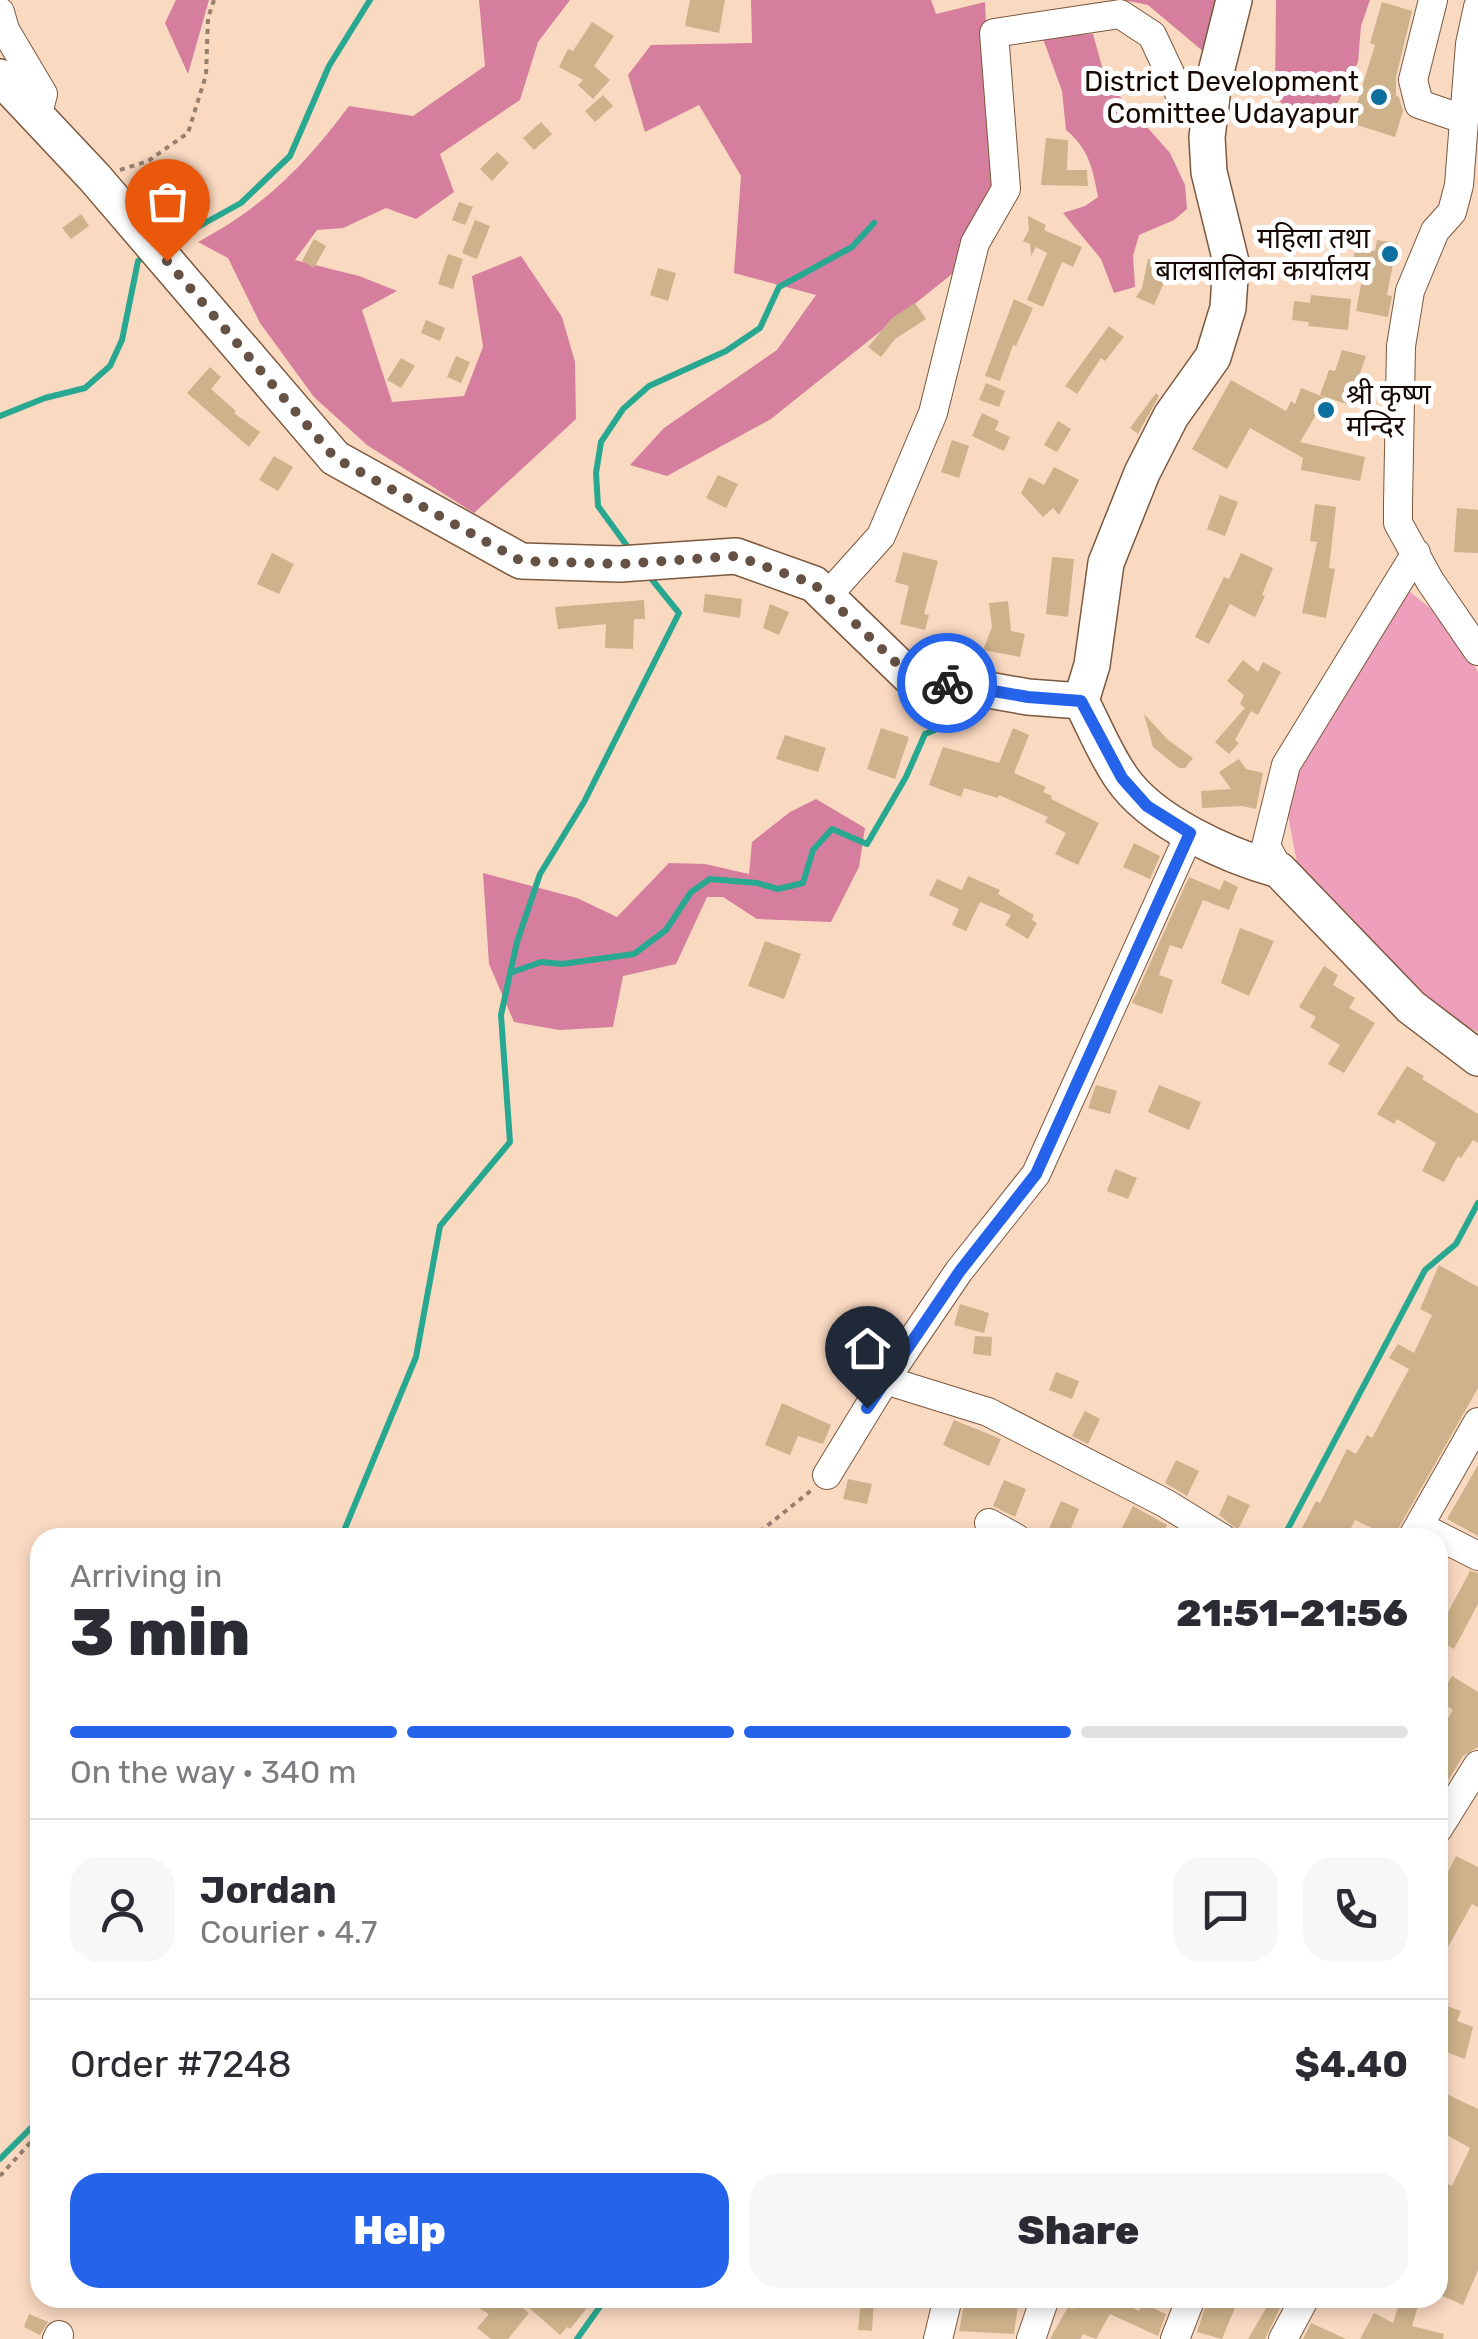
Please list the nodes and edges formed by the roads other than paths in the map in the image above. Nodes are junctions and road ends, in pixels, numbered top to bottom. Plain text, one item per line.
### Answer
1 (1234, 0) edge
2 (1434, 0) edge
3 (1478, 8) edge
4 (0, 12) edge
5 (0, 78) edge
6 (37, 118) junction
7 (1463, 119) junction
8 (1209, 122) junction
9 (1416, 552) junction
10 (827, 596) junction
11 (1478, 651) edge
12 (1081, 701) junction
13 (1190, 833) junction
14 (1279, 870) junction
15 (1478, 1058) edge
16 (885, 1380) junction
17 (1478, 1422) edge
18 (827, 1475) road end
19 (988, 1523) dead end
20 (997, 1528) edge
21 (1206, 1528) edge
22 (1418, 1528) edge
23 (1448, 1544) edge
24 (1478, 1556) edge
25 (1478, 1765) edge
26 (1448, 1813) edge
27 (946, 2308) edge
28 (1042, 2308) edge
29 (1187, 2308) edge
30 (1299, 2308) edge
31 (938, 2339) edge
32 (1031, 2339) edge
33 (1175, 2339) edge
34 (1283, 2339) edge

1 - 8 main road
2 - 7 street
3 - 7 street
4 - 6 street
5 - 6 main road
6 - 10 main road
7 - 9 street
8 - 10 street
8 - 12 main road
9 - 11 street
9 - 14 street
10 - 12 main road
12 - 13 main road
13 - 14 main road
13 - 16 street
14 - 15 main road
16 - 18 street
16 - 21 street
17 - 22 street
19 - 20 street
23 - 24 street
25 - 26 street
27 - 31 street
28 - 32 street
29 - 33 street
30 - 34 street

